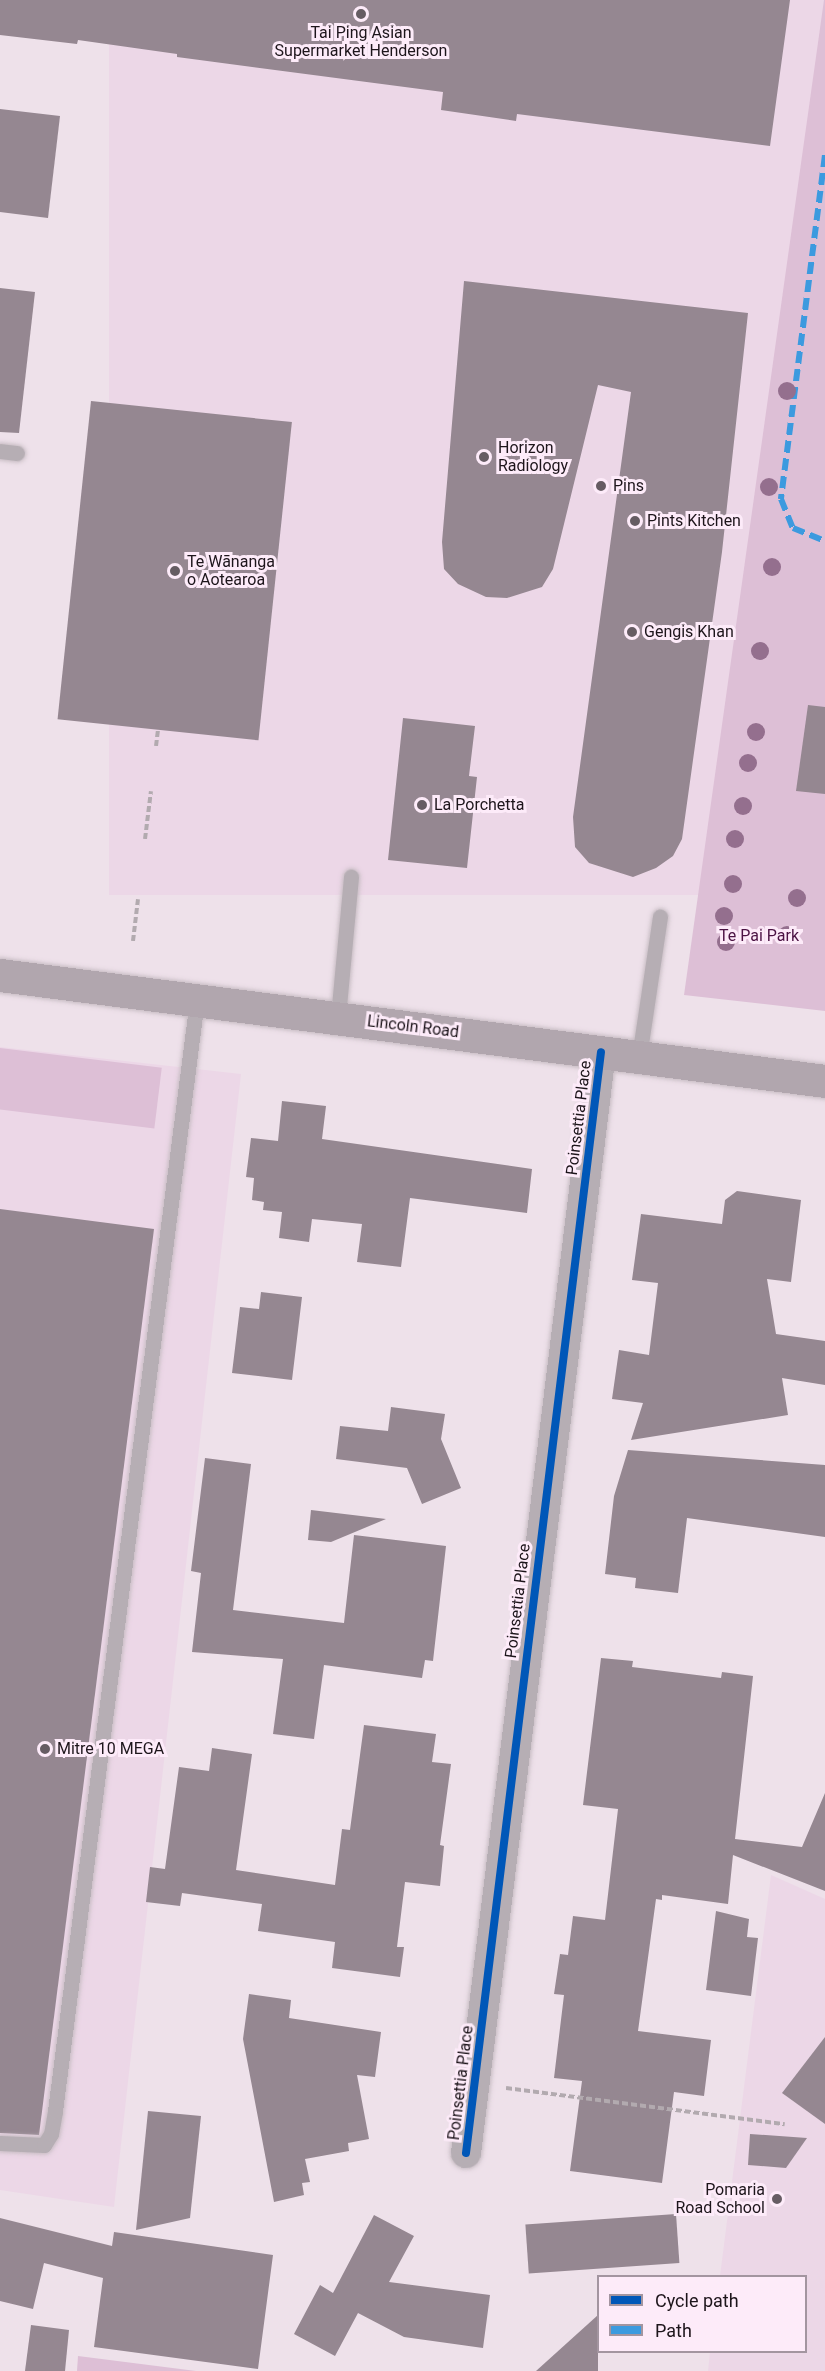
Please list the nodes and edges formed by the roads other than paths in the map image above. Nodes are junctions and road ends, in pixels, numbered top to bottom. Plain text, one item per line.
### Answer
1 (0, 451) edge
2 (17, 453) dead end
3 (351, 877) dead end
4 (660, 917) dead end
5 (0, 975) edge
6 (197, 1000) junction
7 (338, 1017) junction
8 (601, 1052) junction
9 (639, 1057) junction
10 (825, 1081) edge
11 (0, 2143) edge
12 (466, 2153) dead end

1 - 2 lane
3 - 7 lane
4 - 9 lane
5 - 6 main road, Lincoln Road
6 - 7 main road, Lincoln Road
6 - 11 lane
7 - 8 main road, Lincoln Road
8 - 9 main road, Lincoln Road
8 - 12 street, Poinsettia Place
9 - 10 main road, Lincoln Road

